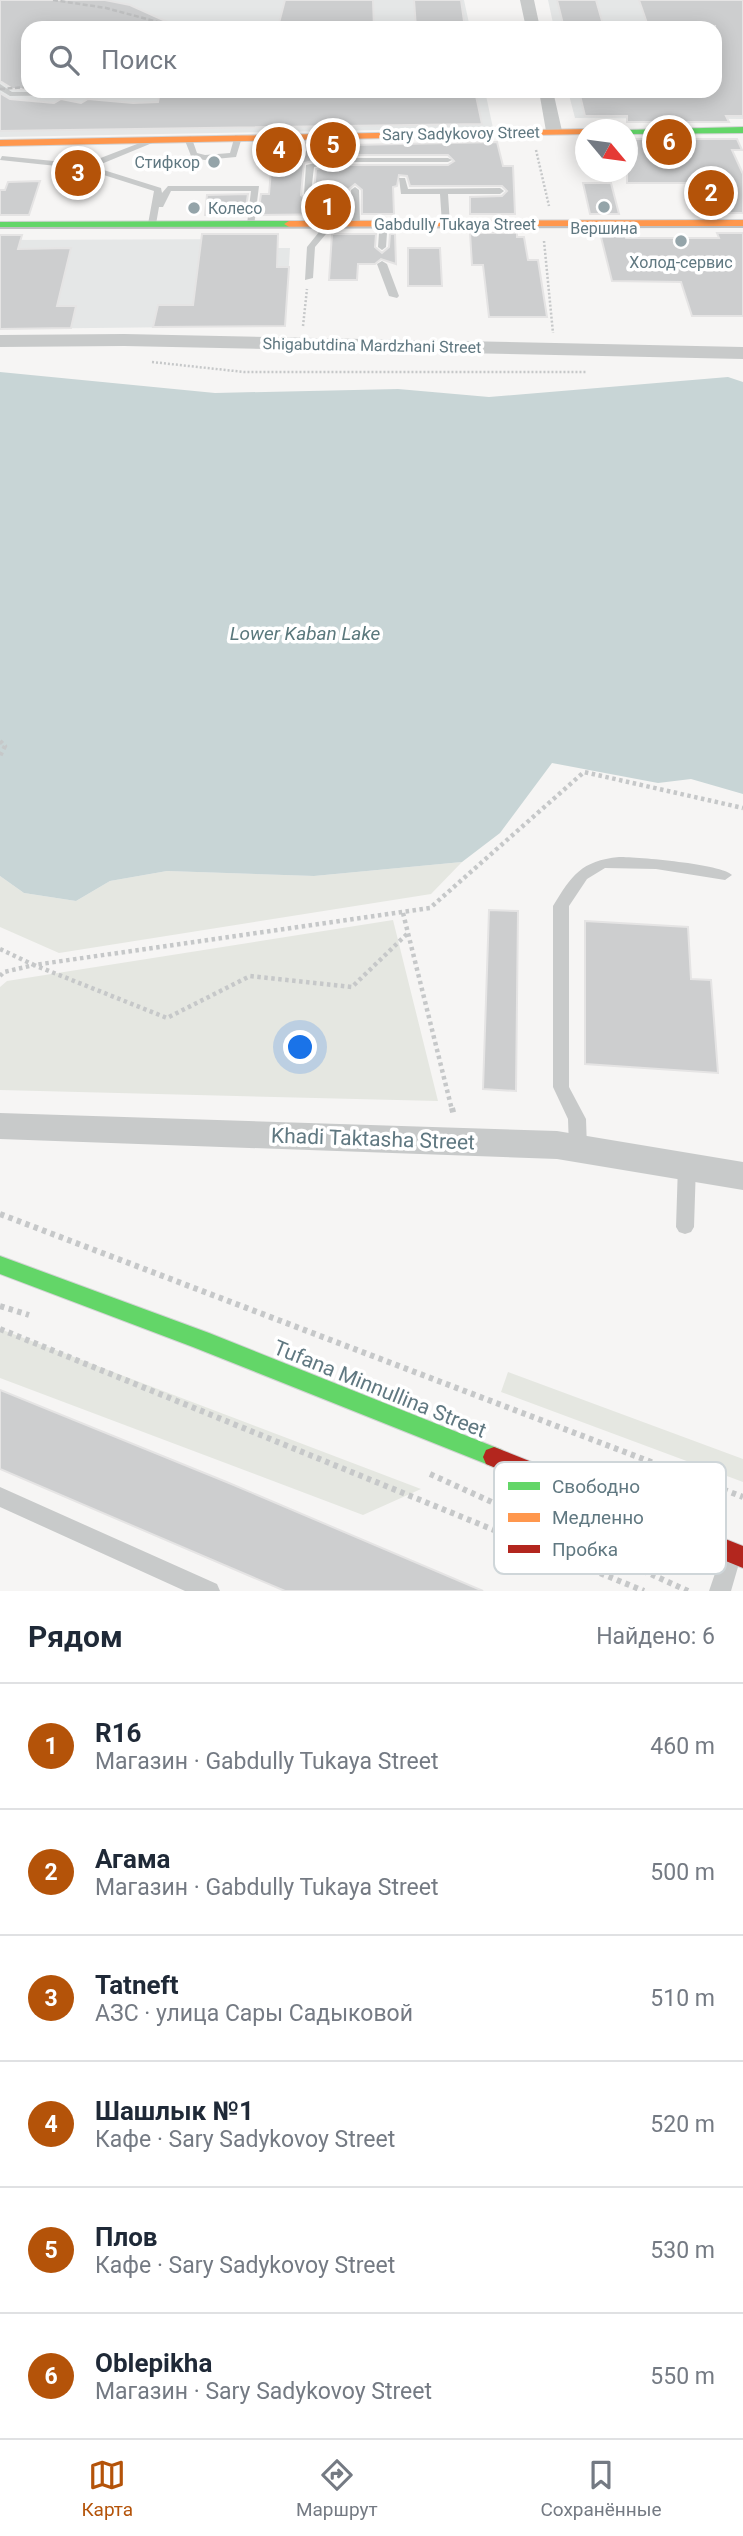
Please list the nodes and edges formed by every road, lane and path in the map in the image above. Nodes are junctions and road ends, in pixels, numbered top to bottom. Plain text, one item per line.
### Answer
1 (527, 0) edge
2 (532, 21) edge
3 (0, 86) edge
4 (21, 94) edge
5 (547, 98) edge
6 (743, 130) edge
7 (531, 131) junction
8 (554, 131) junction
9 (575, 131) edge
10 (638, 131) edge
11 (346, 135) junction
12 (159, 138) junction
13 (1, 153) edge
14 (343, 160) junction
15 (448, 160) dead end
16 (86, 167) junction
17 (402, 180) dead end
18 (355, 190) dead end
19 (499, 191) dead end
20 (444, 192) junction
21 (307, 193) dead end
22 (549, 206) dead end
23 (152, 222) junction
24 (446, 223) junction
25 (743, 223) edge
26 (251, 224) junction
27 (356, 224) junction
28 (0, 225) edge
29 (743, 233) edge
30 (0, 234) edge
31 (322, 234) junction
32 (543, 236) dead end
33 (382, 264) dead end
34 (308, 278) joint
35 (394, 296) dead end
36 (0, 341) edge
37 (303, 344) junction
38 (570, 349) junction
39 (743, 353) edge
40 (148, 361) dead end
41 (596, 371) dead end
42 (0, 741) edge
43 (0, 757) edge
44 (743, 808) edge
45 (725, 875) dead end
46 (403, 913) junction
47 (408, 933) junction
48 (0, 948) edge
49 (34, 965) junction
50 (0, 976) edge
51 (0, 1126) edge
52 (461, 1142) junction
53 (578, 1148) junction
54 (687, 1165) junction
55 (743, 1176) edge
56 (0, 1214) edge
57 (685, 1227) dead end
58 (0, 1265) edge
59 (0, 1329) edge
60 (507, 1462) edge
61 (651, 1462) edge
62 (726, 1491) edge
63 (0, 1497) edge
64 (743, 1497) edge
65 (494, 1530) edge
66 (737, 1554) edge
67 (602, 1574) edge
68 (209, 1591) edge
69 (644, 1591) edge
70 (720, 1591) edge

1 - 2 street
3 - 4 lane
5 - 8 street
6 - 10 main road
7 - 8 main road, Sary Sadykovoy Street
7 - 11 main road, Sary Sadykovoy Street
7 - 22 path
8 - 9 main road, Sary Sadykovoy Street
11 - 12 main road, Sary Sadykovoy Street
11 - 14 lane
12 - 13 main road, Sary Sadykovoy Street
12 - 16 lane
13 - 16 lane
14 - 15 lane
14 - 21 lane
16 - 23 lane
17 - 20 lane
18 - 27 lane
19 - 20 lane
20 - 24 lane
23 - 26 main road, Gabdully Tukaya Street
23 - 26 lane
23 - 28 main road, Gabdully Tukaya Street
24 - 25 main road, Gabdully Tukaya Street
24 - 27 main road, Gabdully Tukaya Street
26 - 27 main road, Gabdully Tukaya Street
29 - 31 main road, Gabdully Tukaya Street
30 - 31 main road, Gabdully Tukaya Street
31 - 34 lane
32 - 38 path
33 - 35 lane
34 - 37 path
36 - 37 street, Shigabutdina Mardzhani Street
37 - 38 street, Shigabutdina Mardzhani Street
38 - 39 street, Shigabutdina Mardzhani Street
40 - 41 path
42 - 43 path
44 - 46 path
45 - 53 lane
46 - 47 path
46 - 49 path
47 - 49 path
47 - 52 path
48 - 49 path
49 - 50 path
51 - 52 street, Khadi Taktasha Street
52 - 53 street, Khadi Taktasha Street
53 - 54 street, Khadi Taktasha Street
54 - 55 street, Khadi Taktasha Street
54 - 57 lane
56 - 61 path
58 - 60 main road, Tufana Minnullina Street
59 - 65 path
62 - 64 path
63 - 68 lane
66 - 70 lane
67 - 69 path

